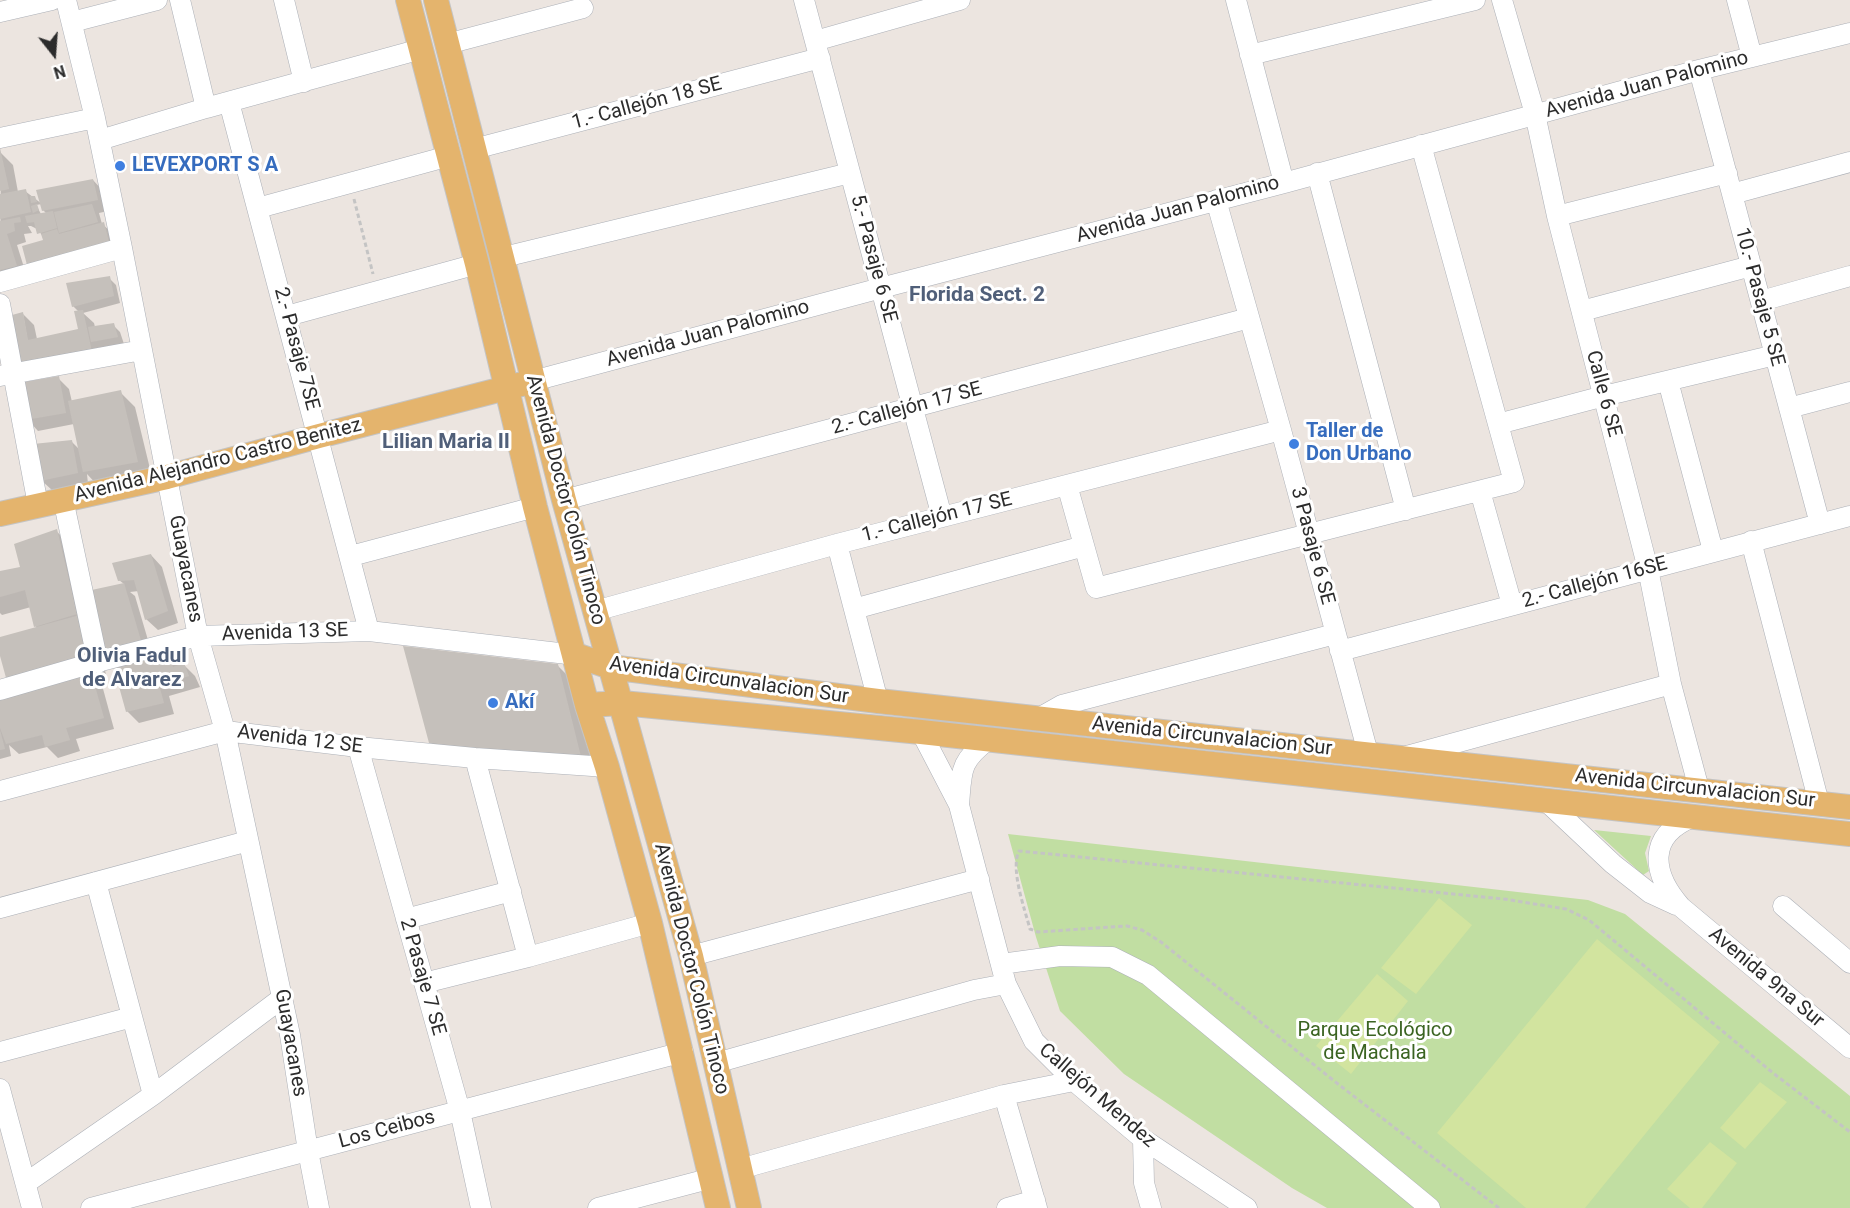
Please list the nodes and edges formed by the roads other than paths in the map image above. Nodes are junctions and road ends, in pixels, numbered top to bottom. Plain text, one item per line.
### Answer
1 (52, 0) edge
2 (66, 0) edge
3 (157, 0) edge
4 (180, 0) edge
5 (284, 0) edge
6 (408, 0) edge
7 (436, 0) edge
8 (804, 0) edge
9 (960, 0) edge
10 (1236, 0) edge
11 (1475, 0) edge
12 (1502, 0) edge
13 (1737, 0) edge
14 (583, 8) dead end
15 (0, 12) edge
16 (72, 22) junction
17 (1850, 33) edge
18 (447, 44) junction
19 (421, 50) junction
20 (818, 50) junction
21 (1250, 55) junction
22 (1752, 57) junction
23 (1699, 70) junction
24 (304, 82) junction
25 (230, 102) junction
26 (206, 108) junction
27 (1535, 114) junction
28 (95, 118) junction
29 (0, 138) edge
30 (100, 140) junction
31 (1421, 145) junction
32 (474, 149) junction
33 (448, 156) junction
34 (1850, 162) edge
35 (850, 172) junction
36 (1317, 173) junction
37 (1726, 173) junction
38 (1284, 183) junction
39 (1732, 194) junction
40 (1216, 200) junction
41 (258, 207) junction
42 (1557, 216) junction
43 (122, 248) junction
44 (504, 257) junction
45 (477, 264) junction
46 (1751, 266) junction
47 (1850, 276) edge
48 (0, 282) edge
49 (881, 288) junction
50 (1761, 301) junction
51 (0, 304) edge
52 (1582, 311) junction
53 (287, 316) junction
54 (1249, 318) junction
55 (142, 350) junction
56 (1775, 355) junction
57 (6, 375) edge
58 (533, 381) junction
59 (1668, 381) junction
60 (506, 388) junction
61 (1850, 392) edge
62 (1604, 396) junction
63 (913, 407) junction
64 (1789, 408) junction
65 (1498, 424) junction
66 (1281, 430) junction
67 (319, 436) junction
68 (167, 477) junction
69 (1066, 485) junction
70 (1480, 491) junction
71 (63, 500) junction
72 (564, 500) junction
73 (38, 505) junction
74 (535, 507) junction
75 (1406, 510) junction
76 (0, 514) edge
77 (1850, 516) edge
78 (942, 517) junction
79 (1820, 524) junction
80 (1308, 533) junction
81 (1751, 541) junction
82 (837, 544) junction
83 (1084, 546) junction
84 (1713, 551) junction
85 (351, 556) junction
86 (1648, 569) junction
87 (1512, 605) junction
88 (854, 609) junction
89 (595, 611) junction
90 (369, 630) junction
91 (198, 636) junction
92 (1338, 642) junction
93 (576, 655) junction
94 (98, 663) junction
95 (610, 667) junction
96 (1671, 684) junction
97 (0, 690) edge
98 (878, 701) junction
99 (622, 703) junction
100 (587, 705) junction
101 (1030, 718) junction
102 (225, 731) junction
103 (921, 732) junction
104 (989, 739) junction
105 (1022, 743) junction
106 (358, 747) junction
107 (1368, 753) junction
108 (1405, 757) junction
109 (475, 758) junction
110 (1457, 763) junction
111 (607, 767) junction
112 (1699, 789) junction
113 (0, 791) edge
114 (1454, 791) junction
115 (1546, 801) junction
116 (1819, 803) junction
117 (959, 805) junction
118 (1850, 807) edge
119 (1693, 817) junction
120 (1850, 834) edge
121 (248, 841) junction
122 (979, 879) junction
123 (96, 882) junction
124 (511, 891) junction
125 (1783, 906) dead end
126 (1681, 907) junction
127 (0, 908) edge
128 (406, 919) junction
129 (650, 923) junction
130 (691, 956) junction
131 (528, 957) junction
132 (1850, 963) edge
133 (1001, 964) junction
134 (424, 984) junction
135 (1006, 984) junction
136 (282, 998) junction
137 (132, 1017) junction
138 (1850, 1048) edge
139 (0, 1052) edge
140 (683, 1052) junction
141 (716, 1063) junction
142 (1074, 1081) junction
143 (0, 1089) edge
144 (153, 1095) junction
145 (1004, 1095) junction
146 (460, 1111) junction
147 (1143, 1139) junction
148 (308, 1151) junction
149 (740, 1169) junction
150 (712, 1178) junction
151 (26, 1183) junction
152 (155, 1200) edge
153 (1036, 1204) edge
154 (32, 1208) edge
155 (91, 1208) edge
156 (319, 1208) edge
157 (482, 1208) edge
158 (598, 1208) edge
159 (718, 1208) edge
160 (749, 1208) edge
161 (1008, 1208) edge
162 (1150, 1208) edge
163 (1247, 1208) edge
164 (1430, 1208) edge

1 - 15 street
2 - 16 street, Guayacanes
3 - 16 street
4 - 26 street
5 - 24 street
6 - 19 main road, Avenida Doctor Colón Tinoco
7 - 18 main road, Avenida Doctor Colón Tinoco
8 - 20 street, 5.- Pasaje 6 SE
9 - 20 street, 1.- Callejón 18 SE
10 - 21 street
11 - 21 street
12 - 27 street, Calle 6 SE
13 - 22 street
14 - 18 street
16 - 28 street, Guayacanes
17 - 22 street, Avenida Juan Palomino
18 - 32 main road, Avenida Doctor Colón Tinoco
19 - 24 street
19 - 33 main road, Avenida Doctor Colón Tinoco
20 - 32 street, 1.- Callejón 18 SE
20 - 35 street, 5.- Pasaje 6 SE
21 - 38 street
22 - 23 street, Avenida Juan Palomino
23 - 27 street, Avenida Juan Palomino
23 - 37 street, 10.- Pasaje 5 SE
24 - 25 street
25 - 26 street
25 - 41 street, 2.- Pasaje 7SE
26 - 30 street
27 - 31 street, Avenida Juan Palomino
27 - 42 street, Calle 6 SE
28 - 29 street
28 - 30 street, Guayacanes
30 - 43 street, Guayacanes
31 - 36 street, Avenida Juan Palomino
31 - 65 street
32 - 44 main road, Avenida Doctor Colón Tinoco
33 - 41 street
33 - 45 main road, Avenida Doctor Colón Tinoco
34 - 39 street
35 - 44 street
35 - 49 street, 5.- Pasaje 6 SE
36 - 38 street, Avenida Juan Palomino
36 - 75 street
37 - 39 street, 10.- Pasaje 5 SE
37 - 42 street
38 - 40 street, Avenida Juan Palomino
39 - 46 street, 10.- Pasaje 5 SE
40 - 49 street, Avenida Juan Palomino
40 - 54 street, 3 Pasaje 6 SE
41 - 53 street, 2.- Pasaje 7SE
42 - 52 street, Calle 6 SE
43 - 48 street
43 - 55 street, Guayacanes
44 - 58 main road, Avenida Doctor Colón Tinoco
45 - 53 street
45 - 60 main road, Avenida Doctor Colón Tinoco
46 - 50 street, 10.- Pasaje 5 SE
46 - 52 street
47 - 50 street
49 - 58 street, Avenida Juan Palomino
49 - 63 street, 5.- Pasaje 6 SE
50 - 56 street, 10.- Pasaje 5 SE
51 - 57 street
52 - 62 street, Calle 6 SE
53 - 67 street, 2.- Pasaje 7SE
54 - 63 street, 2.- Callejón 17 SE
54 - 66 street, 3 Pasaje 6 SE
55 - 57 street
55 - 68 street, Guayacanes
56 - 59 street
56 - 64 street, 10.- Pasaje 5 SE
57 - 73 street
58 - 60 main road, Avenida Juan Palomino
58 - 72 main road, Avenida Doctor Colón Tinoco
59 - 62 street
59 - 84 street
60 - 67 main road, Avenida Alejandro Castro Benitez
60 - 74 main road, Avenida Doctor Colón Tinoco
61 - 64 street
62 - 65 street
62 - 86 street, Calle 6 SE
63 - 72 street, 2.- Callejón 17 SE
63 - 78 street, 5.- Pasaje 6 SE
64 - 79 street, 10.- Pasaje 5 SE
65 - 70 street
66 - 69 street, 1.- Callejón 17 SE
66 - 80 street, 3 Pasaje 6 SE
67 - 68 main road, Avenida Alejandro Castro Benitez
67 - 85 street, 2.- Pasaje 7SE
68 - 71 main road, Avenida Alejandro Castro Benitez
68 - 91 street, Guayacanes
69 - 78 street, 1.- Callejón 17 SE
69 - 83 street
70 - 75 street
70 - 87 street
71 - 73 main road, Avenida Alejandro Castro Benitez
71 - 94 street
72 - 89 main road, Avenida Doctor Colón Tinoco
73 - 76 main road, Avenida Alejandro Castro Benitez
74 - 85 street
74 - 93 main road, Avenida Doctor Colón Tinoco
75 - 80 street
77 - 79 street, 2.- Callejón 16SE
78 - 82 street, 1.- Callejón 17 SE
79 - 81 street, 2.- Callejón 16SE
80 - 83 street
80 - 92 street, 3 Pasaje 6 SE
81 - 84 street, 2.- Callejón 16SE
81 - 116 street
82 - 88 street
82 - 89 street, 1.- Callejón 17 SE
83 - 88 street
84 - 86 street, 2.- Callejón 16SE
85 - 90 street, 2.- Pasaje 7SE
86 - 87 street, 2.- Callejón 16SE
86 - 96 street, Calle 6 SE
87 - 92 street, 2.- Callejón 16SE
88 - 98 street
89 - 95 main road, Avenida Doctor Colón Tinoco
90 - 91 street, Avenida 13 SE
90 - 93 street, Avenida 13 SE
91 - 94 street, Avenida 13 SE
91 - 102 street, Guayacanes
92 - 101 street, 2.- Callejón 16SE
92 - 107 street, 3 Pasaje 6 SE
93 - 95 main road, Avenida Circunvalacion Sur
93 - 100 main road, Avenida Doctor Colón Tinoco
94 - 97 street, Avenida 13 SE
95 - 98 main road, Avenida Circunvalacion Sur
95 - 99 main road, Avenida Doctor Colón Tinoco
96 - 108 street
96 - 112 street, Calle 6 SE
98 - 101 main road, Avenida Circunvalacion Sur
99 - 100 main road, Avenida Circunvalacion Sur
99 - 103 main road, Avenida Circunvalacion Sur
99 - 130 main road, Avenida Doctor Colón Tinoco
100 - 111 main road, Avenida Doctor Colón Tinoco
101 - 105 main road
101 - 107 main road, Avenida Circunvalacion Sur
102 - 106 street, Avenida 12 SE
102 - 113 street, Avenida 12 SE
102 - 121 street, Guayacanes
103 - 104 main road, Avenida Circunvalacion Sur
103 - 117 street, Callejón Mendez
104 - 105 main road, Avenida Circunvalacion Sur
104 - 117 street, Callejón Mendez
105 - 114 main road, Avenida Circunvalacion Sur
106 - 109 street, Avenida 12 SE
106 - 128 street, 2 Pasaje 7 SE
107 - 108 main road, Avenida Circunvalacion Sur
108 - 110 main road, Avenida Circunvalacion Sur
109 - 111 street, Avenida 12 SE
109 - 124 street
110 - 112 main road, Avenida Circunvalacion Sur
110 - 114 main road
111 - 129 main road, Avenida Doctor Colón Tinoco
112 - 116 main road, Avenida Circunvalacion Sur
114 - 115 main road, Avenida Circunvalacion Sur
115 - 119 main road, Avenida Circunvalacion Sur
115 - 126 street, Avenida 9na Sur
116 - 118 main road, Avenida Circunvalacion Sur
117 - 122 street, Callejón Mendez
119 - 120 main road, Avenida Circunvalacion Sur
119 - 126 street, Avenida 9na Sur
121 - 123 street
121 - 136 street, Guayacanes
122 - 130 street
122 - 133 street, Callejón Mendez
123 - 127 street
123 - 137 street
124 - 128 street
124 - 131 street
125 - 132 street
126 - 138 street, Avenida 9na Sur
128 - 134 street, 2 Pasaje 7 SE
129 - 131 street
129 - 140 main road, Avenida Doctor Colón Tinoco
130 - 141 main road, Avenida Doctor Colón Tinoco
131 - 134 street
133 - 135 street, Callejón Mendez
133 - 164 street
134 - 146 street, 2 Pasaje 7 SE
135 - 141 street
135 - 142 street, Callejón Mendez
136 - 144 street
136 - 148 street, Guayacanes
137 - 139 street
137 - 144 street
140 - 146 street, Los Ceibos
140 - 150 main road, Avenida Doctor Colón Tinoco
141 - 149 main road, Avenida Doctor Colón Tinoco
142 - 145 street
142 - 147 street, Callejón Mendez
143 - 151 street
144 - 151 street
145 - 149 street
145 - 153 street
146 - 148 street, Los Ceibos
146 - 157 street, 2 Pasaje 7 SE
147 - 162 street
147 - 163 street, Callejón Mendez
148 - 152 street, Los Ceibos
148 - 156 street, Guayacanes
149 - 160 main road, Avenida Doctor Colón Tinoco
150 - 158 street
150 - 159 main road, Avenida Doctor Colón Tinoco
151 - 154 street
152 - 155 street, Los Ceibos
153 - 161 street

